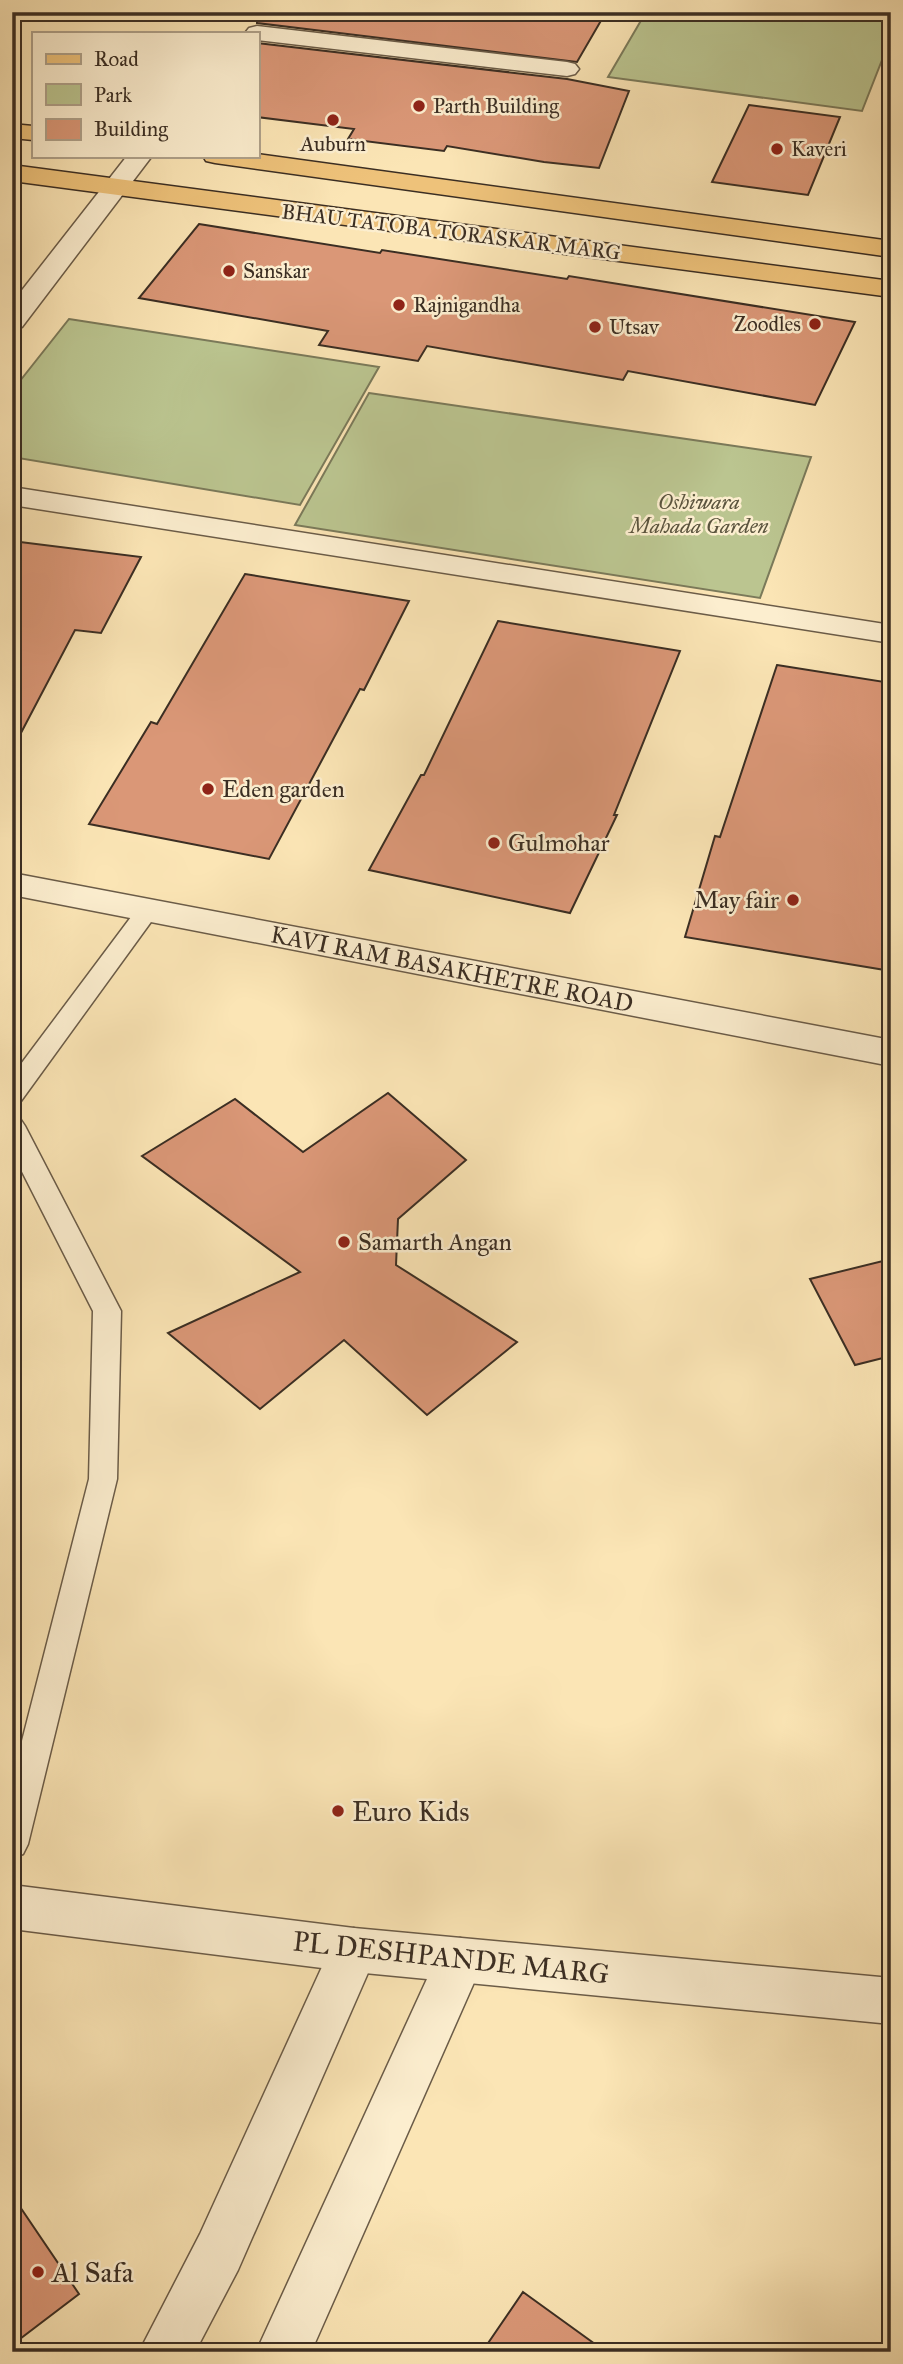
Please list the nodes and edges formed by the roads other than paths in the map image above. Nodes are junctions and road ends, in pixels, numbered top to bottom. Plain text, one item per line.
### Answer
1 (247, 29) edge
2 (568, 69) dead end
3 (12, 131) edge
4 (32, 133) edge
5 (138, 158) edge
6 (230, 158) edge
7 (12, 173) edge
8 (115, 187) junction
9 (891, 249) edge
10 (891, 289) edge
11 (12, 321) edge
12 (12, 496) edge
13 (891, 634) edge
14 (12, 884) edge
15 (148, 910) junction
16 (891, 1054) edge
17 (12, 1095) edge
18 (12, 1126) edge
19 (12, 1844) edge
20 (12, 1907) edge
21 (354, 1950) junction
22 (460, 1960) junction
23 (891, 2001) edge
24 (166, 2352) edge
25 (283, 2352) edge

1 - 2 street
3 - 4 main road
5 - 8 street
6 - 9 main road, BHAU TATOBA TORASKAR MARG
7 - 8 main road, BHAU TATOBA TORASKAR MARG
8 - 10 main road, BHAU TATOBA TORASKAR MARG
8 - 11 street
12 - 13 street
14 - 15 street, KAVI RAM BASAKHETRE ROAD
15 - 16 street, KAVI RAM BASAKHETRE ROAD
15 - 17 lane
18 - 19 lane
20 - 21 street, PL DESHPANDE MARG
21 - 22 street, PL DESHPANDE MARG
21 - 24 street
22 - 23 street, PL DESHPANDE MARG
22 - 25 street

